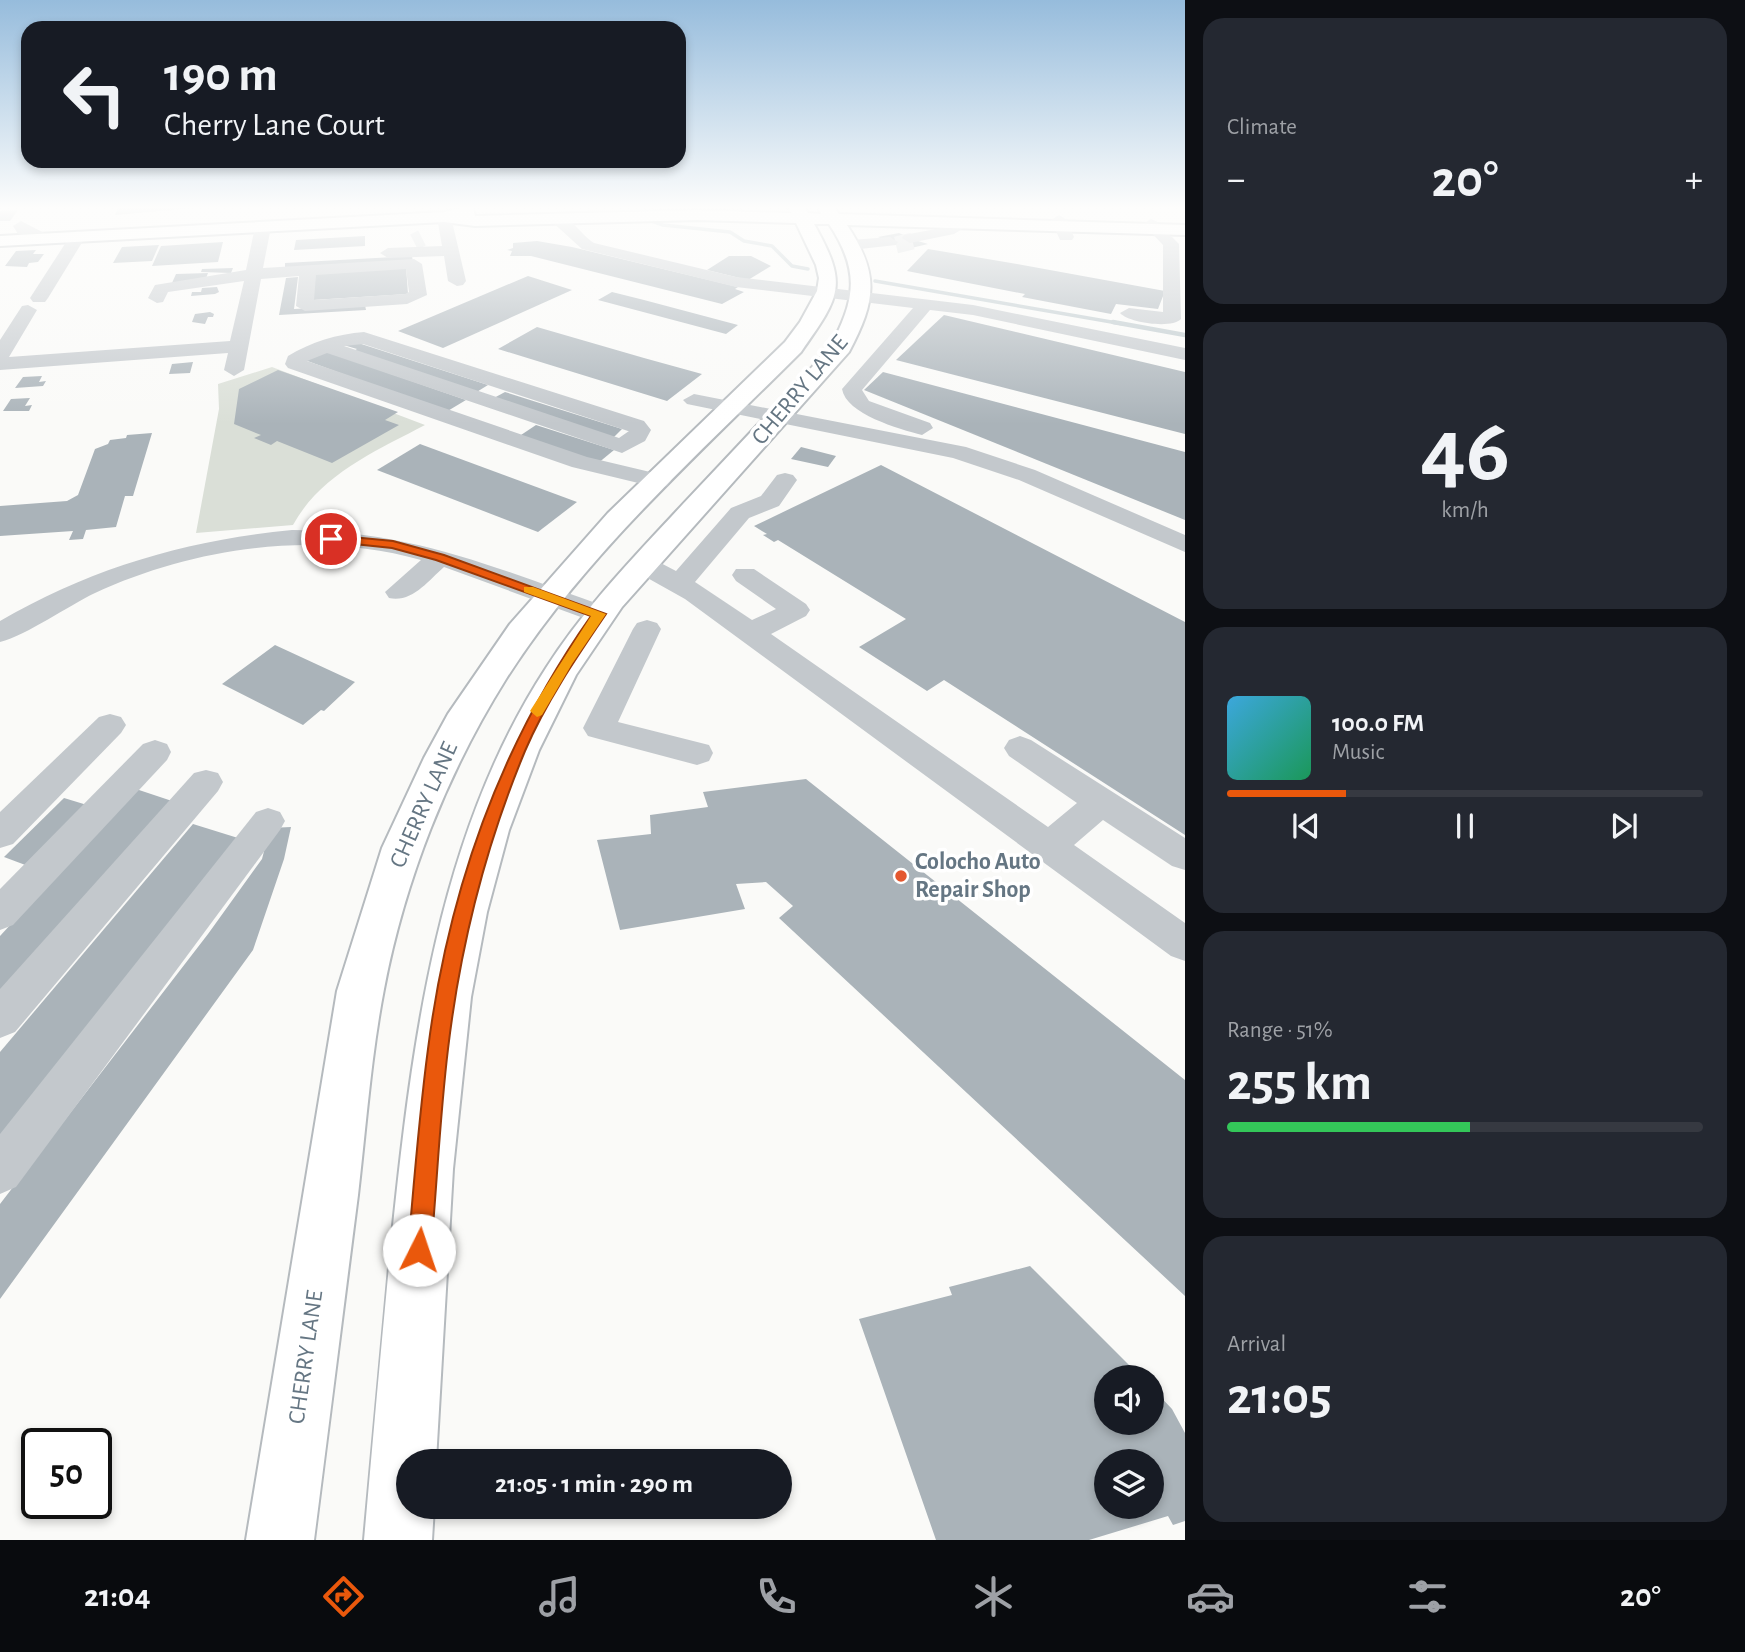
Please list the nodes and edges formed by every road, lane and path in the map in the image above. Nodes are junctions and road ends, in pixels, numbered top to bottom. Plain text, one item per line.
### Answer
1 (50, 280) edge
2 (198, 280) edge
3 (253, 280) edge
4 (307, 280) edge
5 (416, 280) tunnel mouth
6 (727, 280) edge
7 (835, 280) edge
8 (836, 280) edge
9 (843, 280) edge
10 (1171, 280) edge
11 (838, 283) junction
12 (157, 298) dead end
13 (926, 304) junction
14 (1129, 313) dead end
15 (240, 346) junction
16 (325, 346) junction
17 (1185, 354) edge
18 (0, 356) edge
19 (0, 364) edge
20 (234, 370) dead end
21 (510, 386) junction
22 (485, 400) junction
23 (713, 404) junction
24 (779, 417) junction
25 (453, 418) junction
26 (989, 461) junction
27 (786, 480) dead end
28 (659, 481) junction
29 (1185, 544) edge
30 (440, 557) junction
31 (662, 574) junction
32 (745, 575) dead end
33 (399, 593) dead end
34 (550, 597) junction
35 (599, 614) junction
36 (647, 629) dead end
37 (0, 633) edge
38 (750, 633) junction
39 (110, 725) dead end
40 (1020, 748) dead end
41 (155, 752) dead end
42 (697, 753) dead end
43 (206, 782) dead end
44 (1102, 802) junction
45 (268, 821) dead end
46 (0, 834) edge
47 (1047, 846) junction
48 (1185, 856) edge
49 (0, 914) edge
50 (1185, 944) edge
51 (0, 1019) edge
52 (0, 1171) edge
53 (279, 1540) edge
54 (398, 1540) edge

1 - 18 street
2 - 12 street
3 - 15 street
4 - 5 street
6 - 11 street
7 - 11 main road
8 - 11 main road
9 - 11 main road, CHERRY LANE
10 - 14 street
11 - 13 street
11 - 23 main road, CHERRY LANE
11 - 24 main road, CHERRY LANE
13 - 17 street
13 - 26 street
15 - 19 street
15 - 20 street
16 - 21 street
16 - 22 street
16 - 25 street
21 - 22 street
21 - 22 street
22 - 25 street
23 - 24 street
23 - 28 main road, CHERRY LANE
24 - 26 street
24 - 31 main road, CHERRY LANE
25 - 28 street
26 - 29 street
27 - 31 street
28 - 34 main road, CHERRY LANE
30 - 33 street
30 - 34 street
30 - 37 street
31 - 35 main road, CHERRY LANE
31 - 38 street
32 - 38 street
34 - 35 street
34 - 53 main road, CHERRY LANE
35 - 54 main road, CHERRY LANE
36 - 42 street
38 - 47 street
39 - 46 street
40 - 44 street
41 - 49 street
43 - 51 street
44 - 47 street
44 - 48 street
45 - 52 street
47 - 50 street

